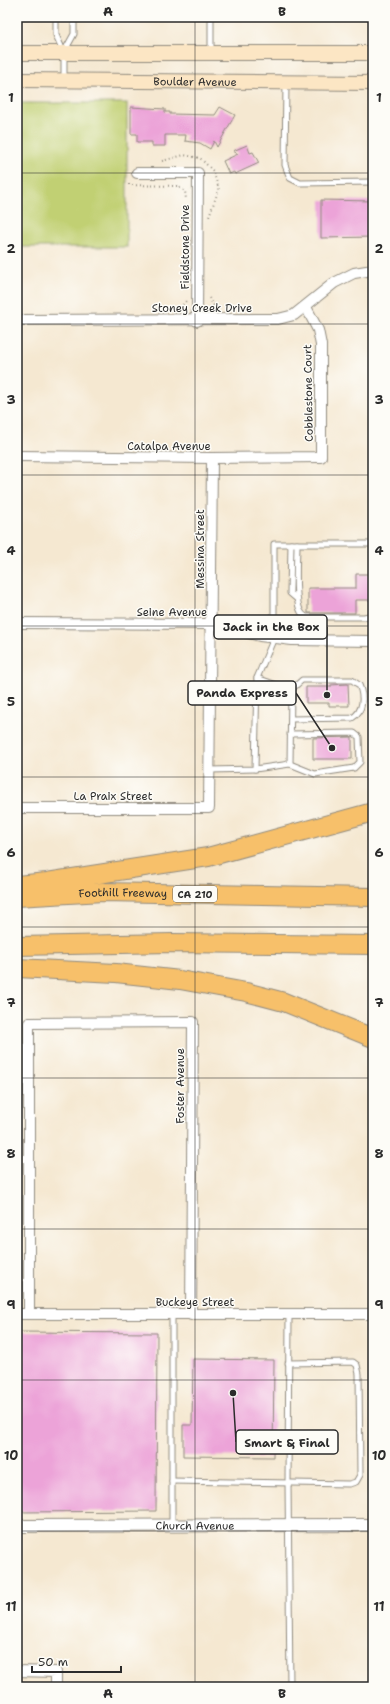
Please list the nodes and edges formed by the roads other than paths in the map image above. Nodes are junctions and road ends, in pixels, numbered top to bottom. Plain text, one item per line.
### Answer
1 (27, 17) edge
2 (56, 17) edge
3 (74, 17) edge
4 (211, 17) edge
5 (17, 18) edge
6 (211, 52) junction
7 (17, 53) edge
8 (64, 53) junction
9 (373, 53) edge
10 (17, 80) edge
11 (64, 80) junction
12 (286, 82) junction
13 (373, 83) edge
14 (137, 173) dead end
15 (373, 182) edge
16 (373, 270) edge
17 (306, 307) junction
18 (17, 320) edge
19 (197, 321) junction
20 (17, 456) edge
21 (321, 457) joint
22 (212, 458) junction
23 (291, 544) junction
24 (298, 544) junction
25 (373, 544) edge
26 (298, 599) junction
27 (373, 615) edge
28 (17, 623) edge
29 (212, 624) junction
30 (274, 638) junction
31 (373, 641) edge
32 (257, 678) junction
33 (291, 690) junction
34 (291, 719) junction
35 (290, 734) junction
36 (290, 764) junction
37 (255, 769) junction
38 (210, 770) junction
39 (17, 808) edge
40 (209, 808) joint
41 (373, 812) edge
42 (17, 885) edge
43 (17, 897) edge
44 (373, 897) edge
45 (373, 945) edge
46 (17, 946) edge
47 (17, 968) edge
48 (373, 1038) edge
49 (17, 1314) edge
50 (29, 1314) junction
51 (172, 1314) junction
52 (289, 1314) junction
53 (373, 1314) edge
54 (191, 1315) junction
55 (288, 1362) junction
56 (172, 1481) junction
57 (288, 1483) junction
58 (373, 1525) edge
59 (17, 1526) edge
60 (172, 1526) junction
61 (288, 1526) junction
62 (17, 1671) edge
63 (56, 1687) edge
64 (290, 1687) edge

1 - 5 lane
2 - 8 lane
3 - 8 lane
4 - 6 lane
6 - 8 main road
6 - 9 main road
7 - 8 main road
8 - 11 lane
10 - 11 main road, Boulder Avenue
11 - 12 main road, Boulder Avenue
12 - 13 main road, Boulder Avenue
12 - 15 lane
14 - 19 street, Fieldstone Drive
16 - 17 street, Stoney Creek Drive
17 - 19 street, Stoney Creek Drive
17 - 21 street, Cobblestone Court
18 - 19 street, Stoney Creek Drive
20 - 22 street, Catalpa Avenue
21 - 22 street, Catalpa Avenue
22 - 29 street, Messina Street
23 - 24 lane
23 - 26 lane
23 - 30 lane
24 - 25 lane
24 - 26 lane
26 - 27 lane
28 - 29 street, Seine Avenue
29 - 30 street, Seine Avenue
29 - 38 street, Messina Street
30 - 31 street, Seine Avenue
30 - 32 lane
32 - 33 lane
32 - 37 lane
33 - 34 lane
33 - 34 lane
34 - 35 lane
35 - 36 lane
35 - 36 lane
36 - 37 lane
37 - 38 lane
38 - 40 street, Messina Street
39 - 40 street, La Praix Street
41 - 42 highway
43 - 44 highway, Foothill Freeway / CA 210
45 - 46 highway
47 - 48 highway
49 - 50 street, Buckeye Street
50 - 51 street, Buckeye Street
50 - 54 street, Foster Avenue
51 - 54 street, Buckeye Street
51 - 56 lane
52 - 53 street, Buckeye Street
52 - 54 street, Buckeye Street
52 - 55 lane
55 - 57 lane
55 - 57 lane
56 - 57 lane
56 - 60 lane
57 - 61 lane
58 - 61 street, Church Avenue
59 - 60 street, Church Avenue
60 - 61 street, Church Avenue
61 - 64 lane
62 - 63 street

